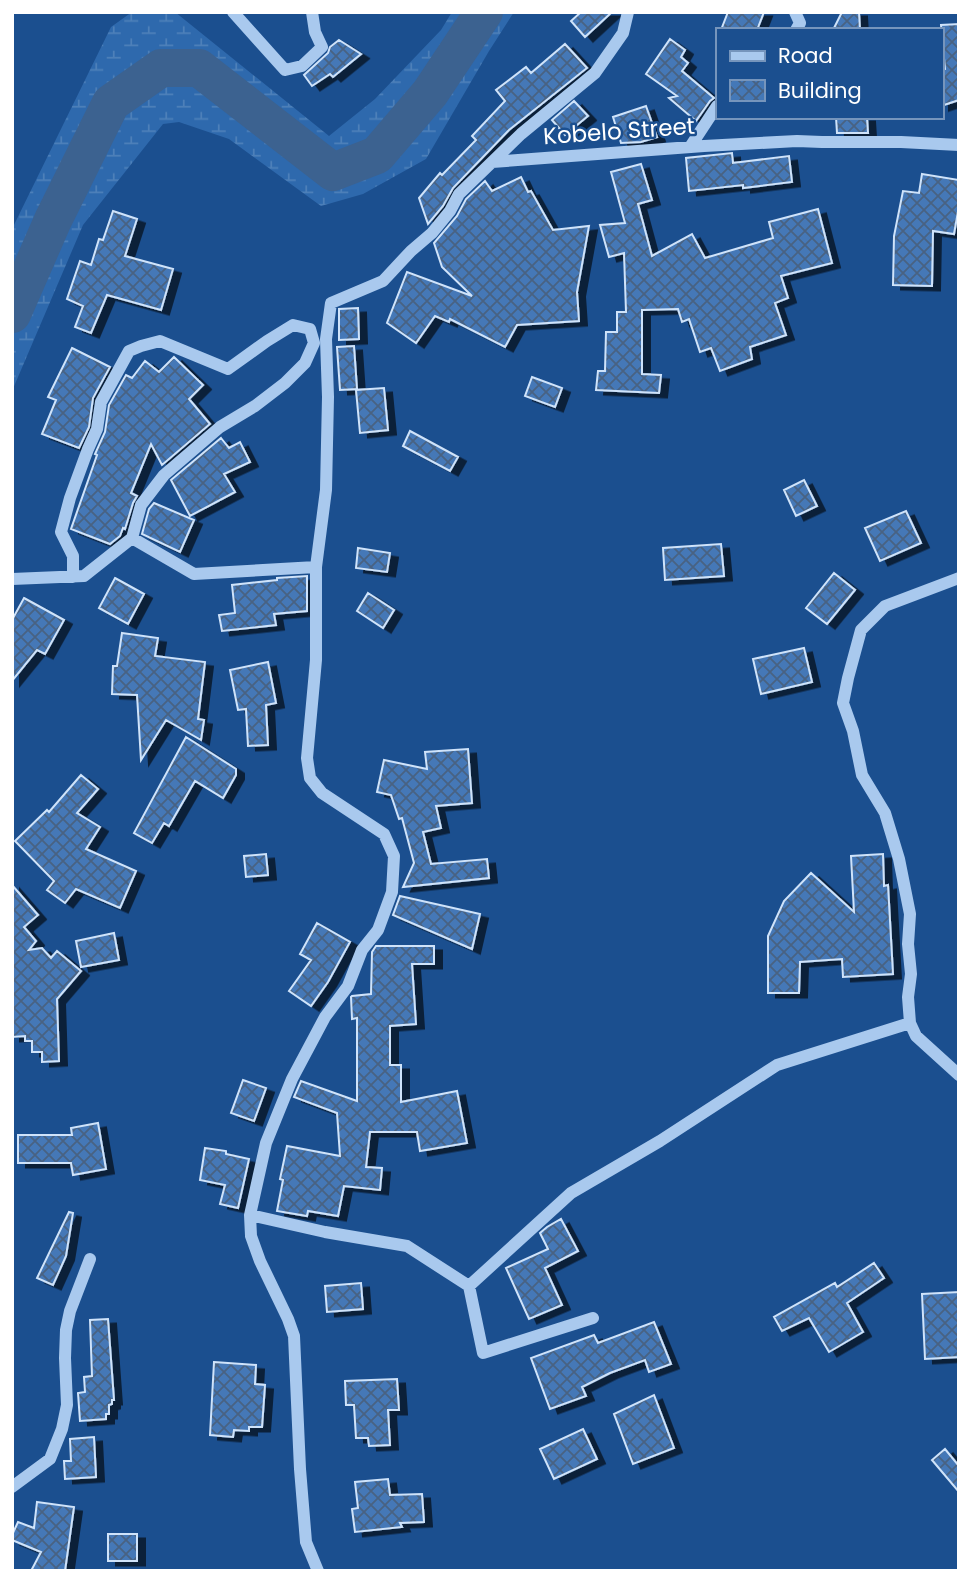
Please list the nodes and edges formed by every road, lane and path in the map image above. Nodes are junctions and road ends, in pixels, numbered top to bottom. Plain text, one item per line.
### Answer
1 (233, 12) edge
2 (312, 12) edge
3 (628, 12) edge
4 (795, 12) edge
5 (797, 28) edge
6 (716, 108) edge
7 (959, 145) edge
8 (690, 147) junction
9 (492, 162) junction
10 (132, 538) junction
11 (316, 567) junction
12 (73, 577) junction
13 (959, 578) edge
14 (12, 579) edge
15 (910, 1023) junction
16 (959, 1075) edge
17 (250, 1215) junction
18 (90, 1259) dead end
19 (468, 1286) junction
20 (593, 1318) dead end
21 (12, 1487) edge
22 (318, 1571) edge

1 - 2 street
3 - 9 street
4 - 5 street
6 - 8 street
7 - 8 street, Kobelo Street
8 - 9 street, Kobelo Street
9 - 11 street
10 - 11 street
10 - 12 street
10 - 12 street
11 - 17 street
12 - 14 street
13 - 15 street
15 - 16 street
15 - 19 street
17 - 19 street
17 - 22 street
18 - 21 street
19 - 20 street

